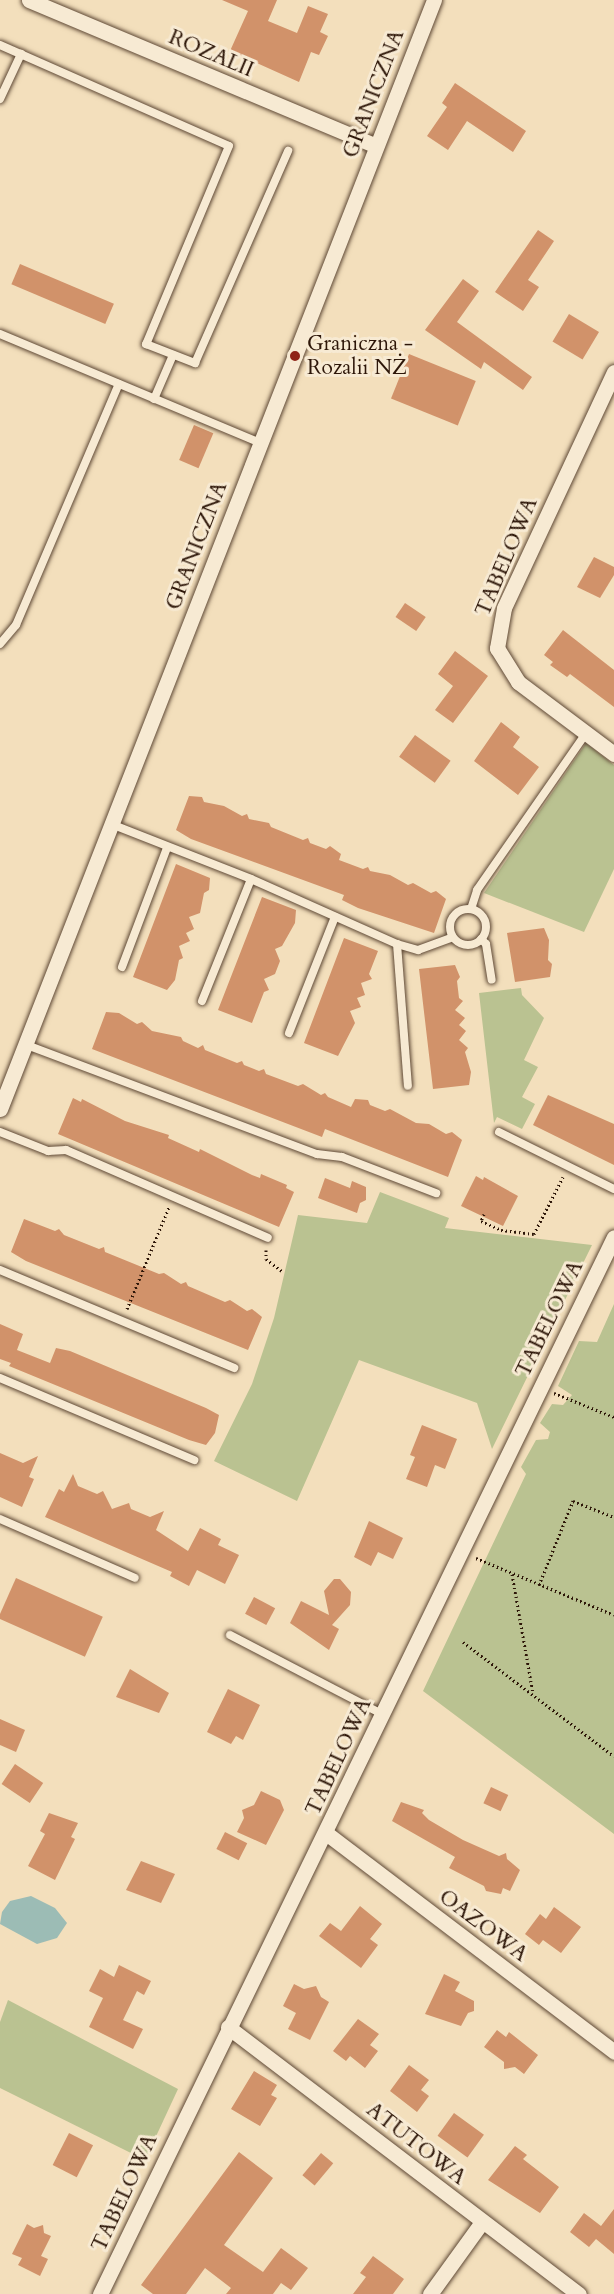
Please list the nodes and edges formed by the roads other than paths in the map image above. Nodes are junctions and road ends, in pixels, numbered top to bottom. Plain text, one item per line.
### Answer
1 (29, 0) edge
2 (434, 0) edge
3 (0, 45) edge
4 (21, 54) junction
5 (0, 99) edge
6 (376, 146) junction
7 (288, 151) dead end
8 (0, 333) edge
9 (173, 355) junction
10 (614, 372) edge
11 (119, 384) junction
12 (154, 399) junction
13 (260, 443) junction
14 (0, 644) edge
15 (586, 733) junction
16 (614, 753) edge
17 (111, 824) junction
18 (167, 848) junction
19 (251, 879) junction
20 (471, 909) junction
21 (335, 917) junction
22 (453, 937) junction
23 (481, 939) junction
24 (397, 944) junction
25 (122, 967) dead end
26 (492, 980) dead end
27 (202, 1000) dead end
28 (289, 1033) dead end
29 (24, 1044) junction
30 (408, 1086) dead end
31 (0, 1108) edge
32 (0, 1132) edge
33 (499, 1132) dead end
34 (614, 1189) edge
35 (436, 1193) dead end
36 (614, 1237) edge
37 (268, 1238) road end
38 (0, 1270) edge
39 (234, 1368) dead end
40 (0, 1378) edge
41 (194, 1460) dead end
42 (0, 1519) edge
43 (135, 1578) dead end
44 (230, 1635) dead end
45 (382, 1714) junction
46 (326, 1833) junction
47 (228, 2026) junction
48 (614, 2052) edge
49 (482, 2222) junction
50 (100, 2294) edge
51 (430, 2294) edge
52 (579, 2294) edge

1 - 6 street, ROZALII
2 - 6 street, GRANICZNA
3 - 4 lane
4 - 5 lane
4 - 9 lane
6 - 13 street, GRANICZNA
7 - 9 lane
8 - 11 lane
9 - 12 lane
10 - 15 street, TABELOWA
11 - 12 lane
11 - 14 lane
12 - 13 lane
13 - 17 street, GRANICZNA
15 - 16 street, TABELOWA
15 - 20 lane
17 - 18 lane
17 - 29 street, GRANICZNA
18 - 19 lane
18 - 25 lane
19 - 21 lane
19 - 27 lane
20 - 22 lane
20 - 23 lane
21 - 24 lane
21 - 28 lane
22 - 23 lane
22 - 24 lane
23 - 26 lane
24 - 30 lane
29 - 31 street, GRANICZNA
29 - 35 lane
32 - 37 lane
33 - 34 lane
36 - 45 street, TABELOWA
38 - 39 lane
40 - 41 lane
42 - 43 lane
44 - 45 lane
45 - 46 street, TABELOWA
46 - 47 street, TABELOWA
46 - 48 street, OAZOWA
47 - 49 street, ATUTOWA
47 - 50 street, TABELOWA
49 - 51 street
49 - 52 street, ATUTOWA

